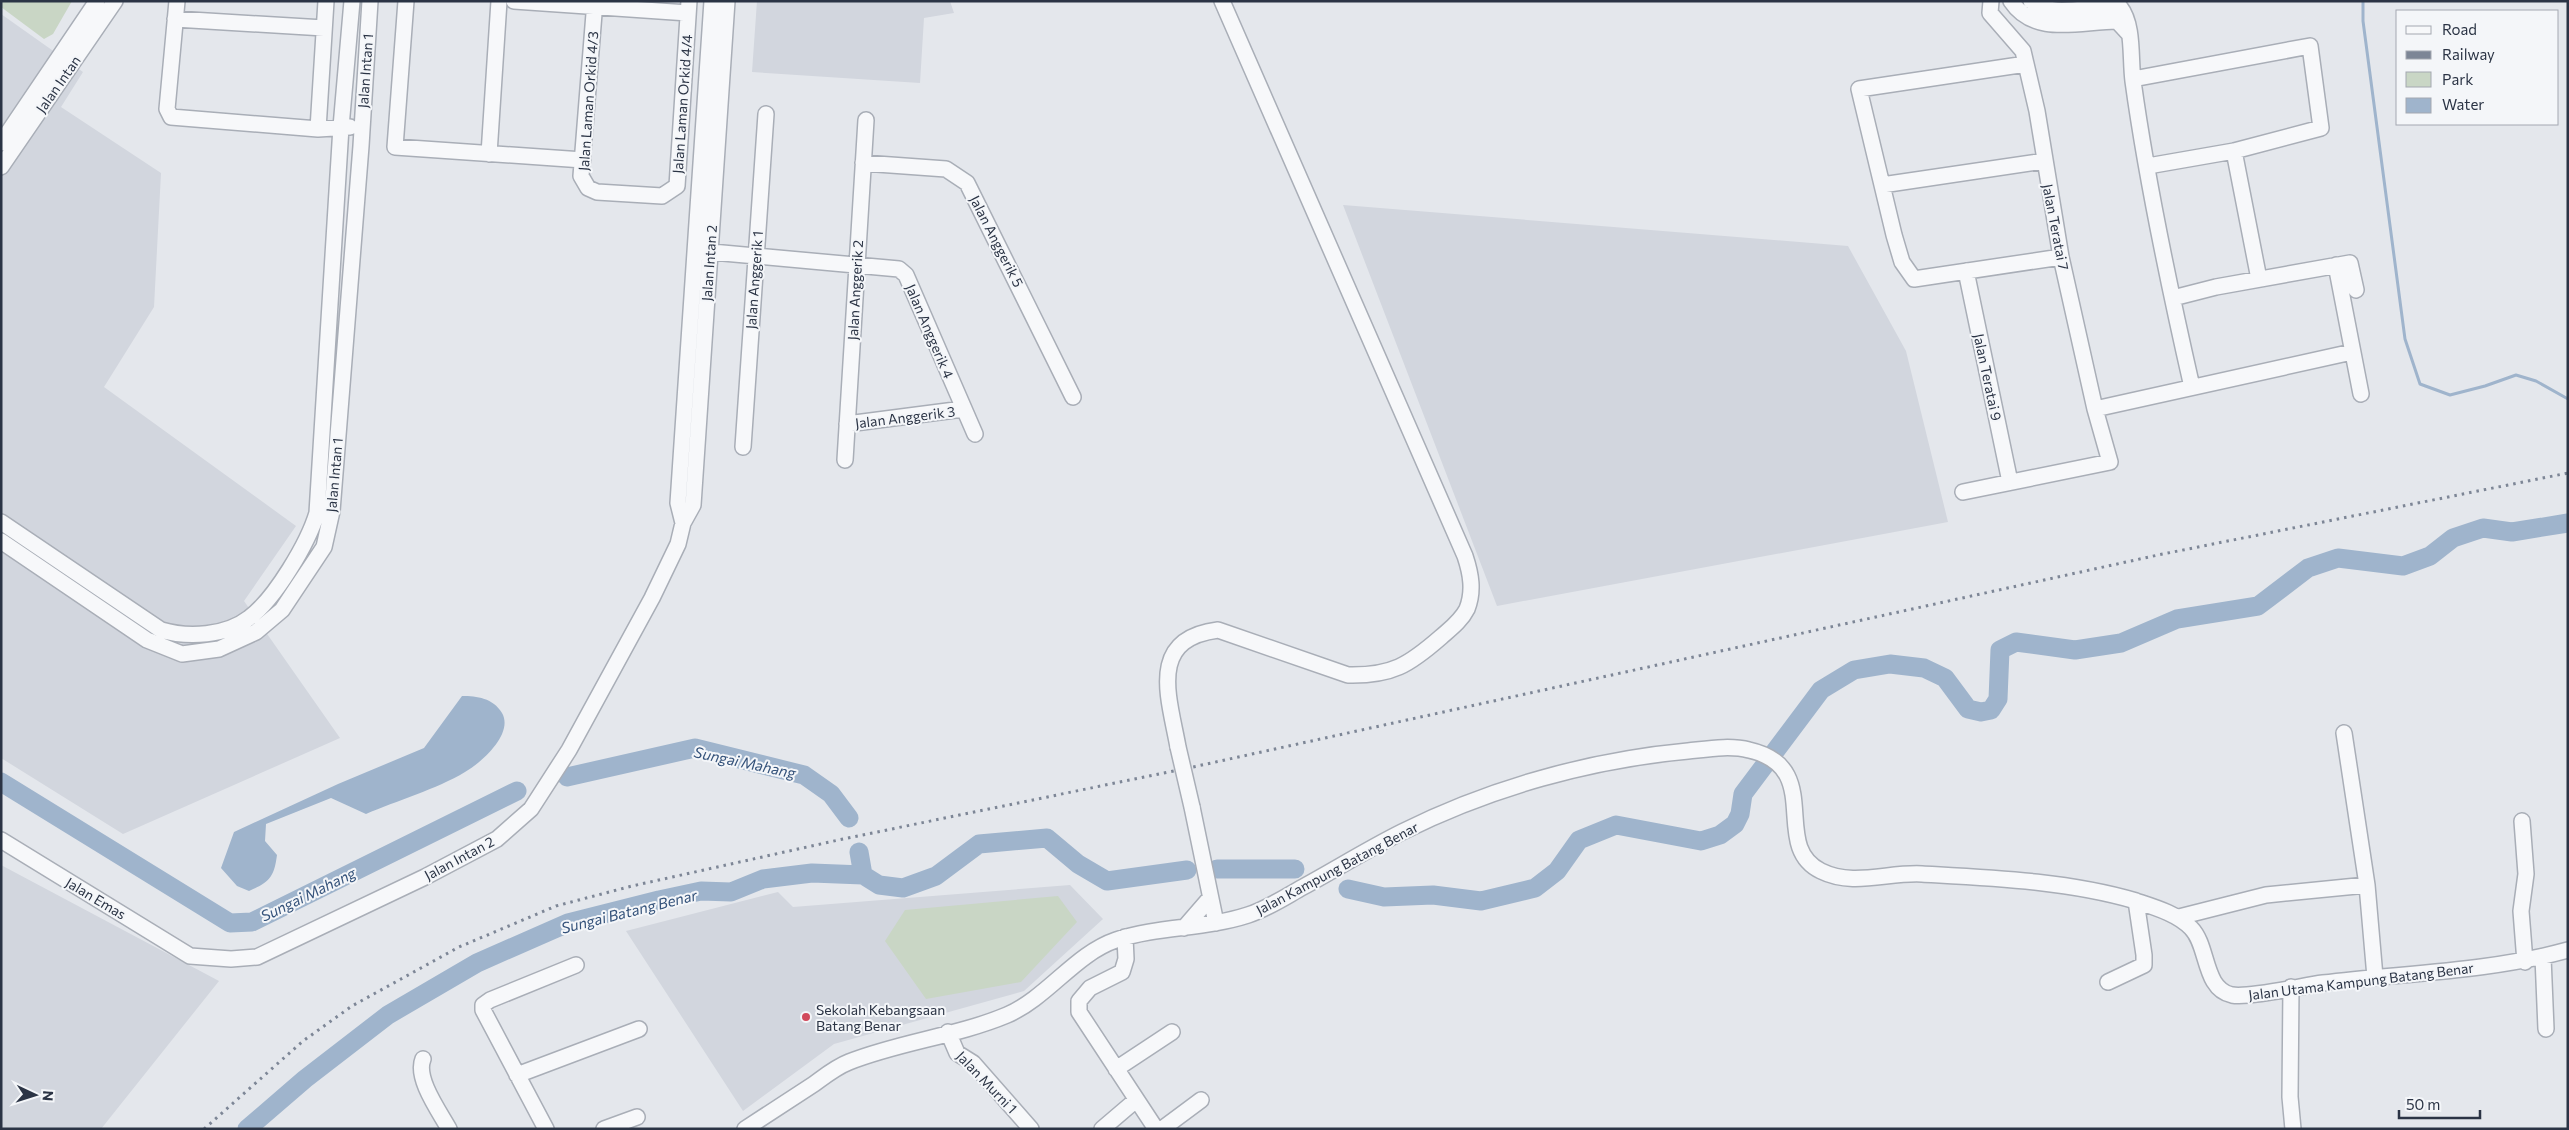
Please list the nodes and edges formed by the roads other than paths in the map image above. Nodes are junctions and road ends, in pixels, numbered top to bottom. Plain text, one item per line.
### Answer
1 (97, 1) edge
2 (115, 1) edge
3 (177, 1) edge
4 (326, 1) edge
5 (352, 1) edge
6 (370, 1) edge
7 (406, 1) edge
8 (499, 1) edge
9 (514, 1) edge
10 (712, 1) edge
11 (727, 1) edge
12 (1222, 1) edge
13 (1991, 1) edge
14 (2011, 1) edge
15 (2031, 1) edge
16 (595, 4) edge
17 (689, 7) edge
18 (175, 19) junction
19 (324, 28) junction
20 (2129, 34) junction
21 (2026, 64) junction
22 (2133, 79) junction
23 (766, 114) dead end
24 (866, 120) dead end
25 (341, 127) junction
26 (361, 128) junction
27 (318, 129) junction
28 (1, 143) edge
29 (2234, 151) junction
30 (489, 154) junction
31 (583, 160) junction
32 (2044, 161) junction
33 (863, 163) junction
34 (2148, 166) junction
35 (1, 167) edge
36 (1882, 184) junction
37 (629, 194) joint
38 (702, 251) junction
39 (756, 256) junction
40 (2061, 257) junction
41 (857, 264) junction
42 (2336, 265) junction
43 (1966, 272) junction
44 (2259, 279) junction
45 (2356, 290) dead end
46 (2172, 298) junction
47 (2352, 352) junction
48 (2192, 387) junction
49 (2361, 394) dead end
50 (1073, 397) dead end
51 (964, 409) junction
52 (2095, 409) junction
53 (847, 424) junction
54 (975, 434) dead end
55 (743, 447) dead end
56 (845, 460) dead end
57 (2010, 482) junction
58 (1963, 492) dead end
59 (1, 522) edge
60 (1, 541) edge
61 (2344, 733) dead end
62 (1775, 762) joint
63 (2522, 821) dead end
64 (1, 840) edge
65 (2367, 885) junction
66 (1210, 898) junction
67 (2136, 901) junction
68 (1248, 915) junction
69 (2179, 917) junction
70 (1216, 923) junction
71 (1184, 928) junction
72 (1125, 937) junction
73 (2568, 950) edge
74 (190, 956) joint
75 (2543, 957) junction
76 (2525, 962) junction
77 (576, 965) dead end
78 (2375, 978) junction
79 (2108, 982) dead end
80 (2291, 987) junction
81 (639, 1029) dead end
82 (2546, 1029) dead end
83 (948, 1032) junction
84 (1172, 1032) dead end
85 (423, 1059) dead end
86 (1116, 1069) junction
87 (517, 1075) junction
88 (1136, 1100) junction
89 (1200, 1100) dead end
90 (637, 1117) dead end
91 (449, 1129) edge
92 (546, 1129) edge
93 (604, 1129) edge
94 (745, 1129) edge
95 (1031, 1129) edge
96 (1102, 1129) edge
97 (1156, 1129) edge
98 (1162, 1129) edge
99 (2293, 1129) edge

1 - 28 street, Jalan Intan
2 - 35 street, Jalan Intan
3 - 18 street
4 - 19 street
5 - 25 street, Jalan Intan 1
6 - 26 street, Jalan Intan 1
7 - 30 street
8 - 30 street
9 - 16 street
10 - 38 street, Jalan Intan 2
11 - 38 street, Jalan Intan 2
12 - 66 street, bridge
13 - 21 street, Jalan Teratai 7
14 - 20 street
15 - 20 street
16 - 17 street
16 - 31 street, Jalan Laman Orkid 4/3
17 - 37 street, Jalan Laman Orkid 4/4
18 - 19 street
18 - 27 street
19 - 27 street
20 - 22 street
21 - 32 street, Jalan Teratai 7
21 - 36 street
22 - 29 street
22 - 34 street
23 - 39 street, Jalan Anggerik 1
24 - 33 street, Jalan Anggerik 2
25 - 26 street
25 - 27 street
25 - 59 street, Jalan Intan 1
26 - 60 street, Jalan Intan 1
29 - 34 street
29 - 44 street
30 - 31 street
31 - 37 street, Jalan Laman Orkid 4/3
32 - 36 street
32 - 40 street, Jalan Teratai 7
33 - 41 street, Jalan Anggerik 2
33 - 50 street, Jalan Anggerik 5
34 - 46 street
36 - 43 street
38 - 39 street
38 - 74 street, Jalan Intan 2
39 - 41 street
39 - 55 street, Jalan Anggerik 1
40 - 43 street
40 - 52 street, Jalan Teratai 7
41 - 51 street, Jalan Anggerik 4
41 - 53 street, Jalan Anggerik 2
42 - 44 street
42 - 45 street
42 - 47 street
43 - 57 street, Jalan Teratai 9
44 - 46 street
46 - 48 street
47 - 48 street
47 - 49 street
48 - 52 street
51 - 53 street, Jalan Anggerik 3
51 - 54 street, Jalan Anggerik 4
52 - 57 street, Jalan Teratai 7
53 - 56 street, Jalan Anggerik 2
57 - 58 street
61 - 65 street
62 - 67 street, Jalan Utama Kampung Batang Benar
62 - 68 street, Jalan Kampung Batang Benar
63 - 76 street
64 - 74 street, Jalan Emas
65 - 69 street
65 - 78 street
66 - 68 street
66 - 70 street
66 - 71 street
67 - 69 street, Jalan Utama Kampung Batang Benar
67 - 79 street
68 - 70 street, Jalan Kampung Batang Benar
69 - 80 street, Jalan Utama Kampung Batang Benar
70 - 71 street, Jalan Kampung Batang Benar
71 - 72 street, Jalan Kampung Batang Benar
72 - 83 street, Jalan Kampung Batang Benar
72 - 86 street
73 - 75 street, Jalan Utama Kampung Batang Benar
75 - 76 street, Jalan Utama Kampung Batang Benar
75 - 82 street
76 - 78 street, Jalan Utama Kampung Batang Benar
77 - 87 street
78 - 80 street, Jalan Utama Kampung Batang Benar
80 - 99 street
81 - 87 street
83 - 94 street, Jalan Kampung Batang Benar
83 - 95 street, Jalan Murni 1
84 - 86 street
85 - 91 street
86 - 88 street
87 - 92 street
88 - 96 street
88 - 97 street
89 - 98 street
90 - 93 street

